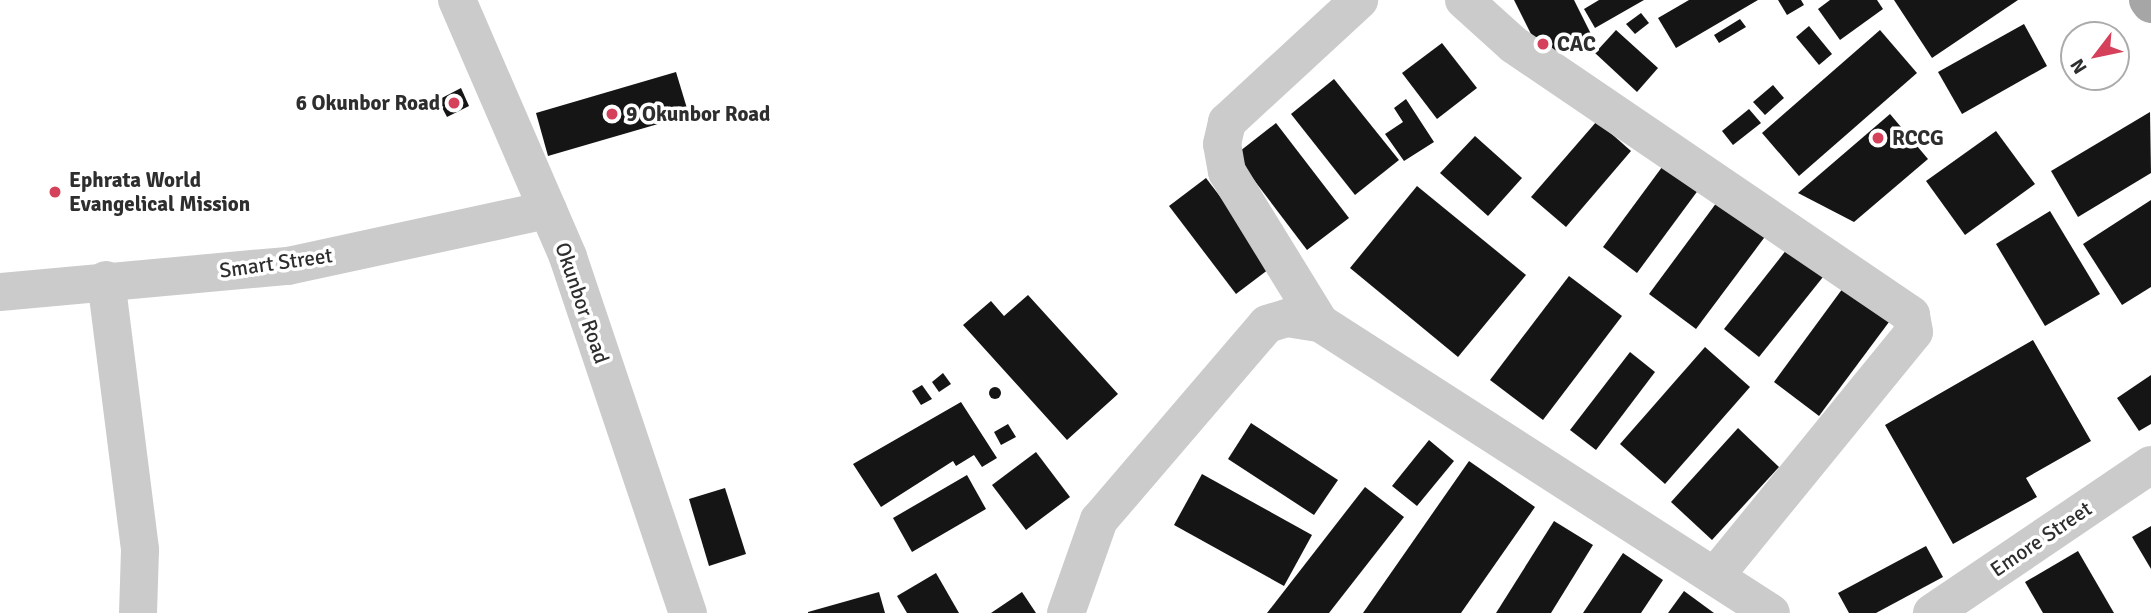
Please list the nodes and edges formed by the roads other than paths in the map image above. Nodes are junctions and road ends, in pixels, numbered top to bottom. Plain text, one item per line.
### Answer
1 (457, 0) edge
2 (1359, 0) edge
3 (1464, 0) edge
4 (2148, 0) edge
5 (2151, 4) edge
6 (548, 210) junction
7 (106, 280) junction
8 (0, 292) edge
9 (1320, 323) junction
10 (2151, 465) edge
11 (1716, 575) junction
12 (138, 613) edge
13 (688, 613) edge
14 (1066, 613) edge
15 (1771, 613) edge
16 (1932, 613) edge

1 - 6 street, Okunbor Road
2 - 9 street
3 - 11 street
4 - 5 main road
6 - 7 street, Smart Street
6 - 13 street, Okunbor Road
7 - 8 street, Smart Street
7 - 12 street
9 - 11 street
9 - 14 street
10 - 16 street, Emore Street
11 - 15 street

